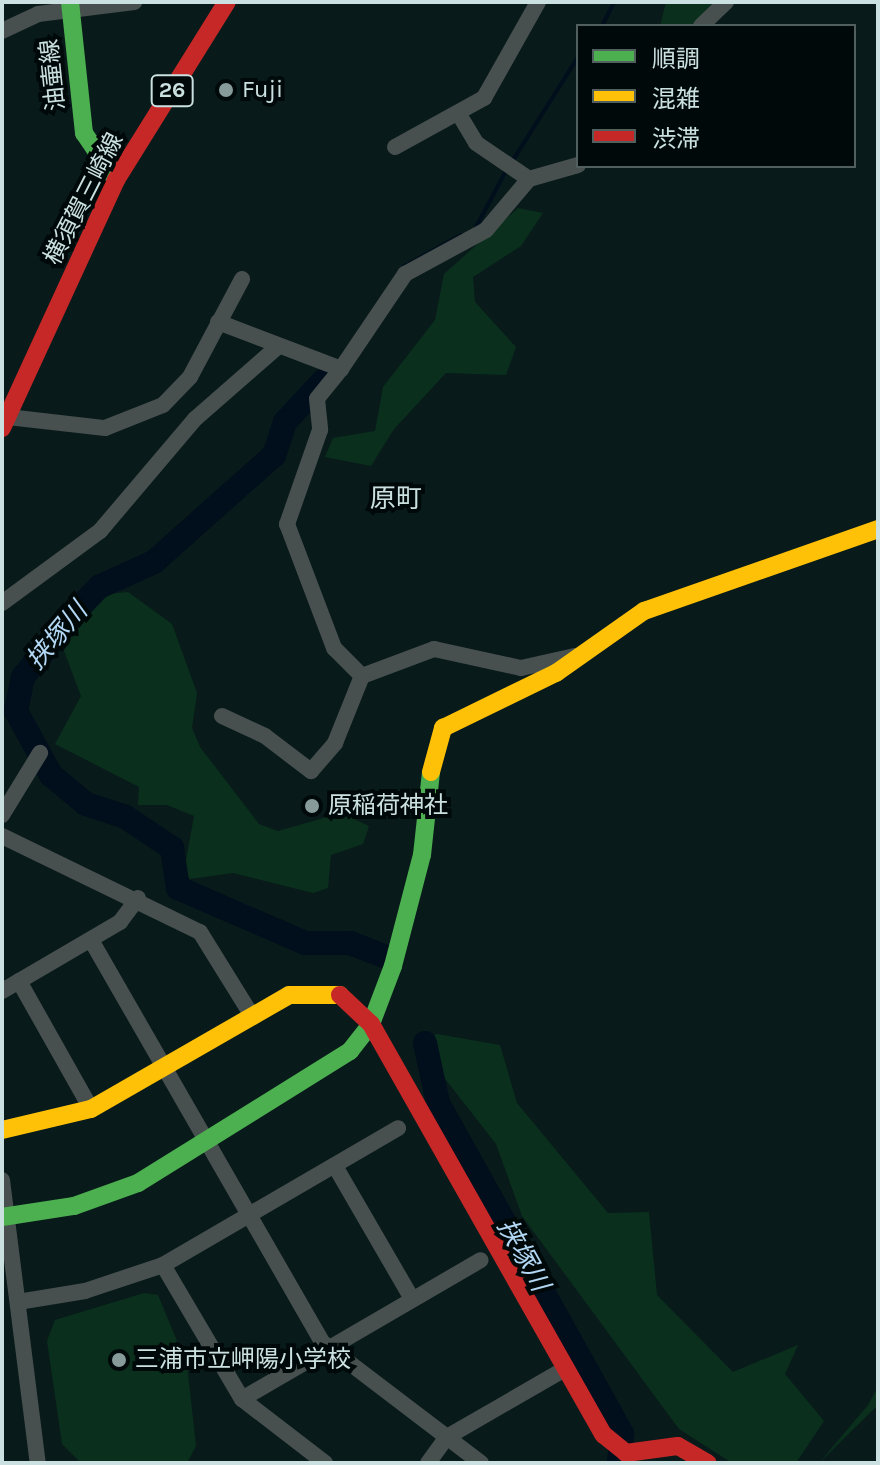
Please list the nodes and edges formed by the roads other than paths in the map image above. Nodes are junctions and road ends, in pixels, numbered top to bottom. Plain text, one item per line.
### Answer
1 (134, 2) edge
2 (227, 2) edge
3 (538, 2) edge
4 (726, 2) edge
5 (70, 7) edge
6 (703, 24) edge
7 (2, 31) edge
8 (460, 116) junction
9 (395, 147) dead end
10 (576, 166) edge
11 (529, 179) junction
12 (116, 180) junction
13 (242, 279) dead end
14 (218, 322) junction
15 (276, 348) junction
16 (341, 369) junction
17 (5, 422) edge
18 (878, 529) edge
19 (2, 603) edge
20 (581, 657) junction
21 (362, 676) junction
22 (222, 716) dead end
23 (39, 758) dead end
24 (2, 815) edge
25 (2, 836) edge
26 (138, 898) junction
27 (91, 940) junction
28 (19, 981) junction
29 (2, 991) edge
30 (252, 1016) junction
31 (371, 1024) junction
32 (165, 1069) junction
33 (91, 1109) junction
34 (398, 1128) dead end
35 (2, 1130) edge
36 (207, 1143) junction
37 (335, 1166) junction
38 (2, 1180) edge
39 (249, 1216) junction
40 (4, 1217) edge
41 (481, 1260) dead end
42 (163, 1265) junction
43 (412, 1299) junction
44 (18, 1302) junction
45 (328, 1349) junction
46 (565, 1369) junction
47 (242, 1399) junction
48 (447, 1437) junction
49 (623, 1454) edge
50 (38, 1463) edge
51 (325, 1463) edge
52 (428, 1463) edge
53 (481, 1463) edge
54 (708, 1463) edge

1 - 5 street
2 - 12 street, 横須賀三崎線 / 26
3 - 8 street
4 - 6 street
5 - 7 street
5 - 12 street, 油壷線
8 - 9 street
8 - 11 street
10 - 11 street
11 - 16 street
12 - 17 street, 横須賀三崎線 / 26
13 - 14 street
14 - 15 street
14 - 17 street
15 - 16 street
15 - 19 street
16 - 21 street
18 - 20 street
20 - 21 street
20 - 31 street
21 - 22 street
23 - 24 street
25 - 26 street
26 - 27 street
26 - 30 street
27 - 28 street
27 - 32 street
28 - 29 street
28 - 33 street
30 - 31 street
30 - 32 street
31 - 36 street
31 - 46 street
32 - 33 street
32 - 36 street
33 - 35 street
34 - 37 street
36 - 39 street
36 - 40 street
37 - 39 street
37 - 43 street
38 - 40 street
39 - 42 street
39 - 45 street
40 - 44 street
41 - 43 street
42 - 44 street
42 - 47 street
43 - 45 street
44 - 50 street
45 - 47 street
45 - 48 street
46 - 48 street
46 - 49 street
47 - 51 street
48 - 52 street
48 - 53 street
49 - 54 street

